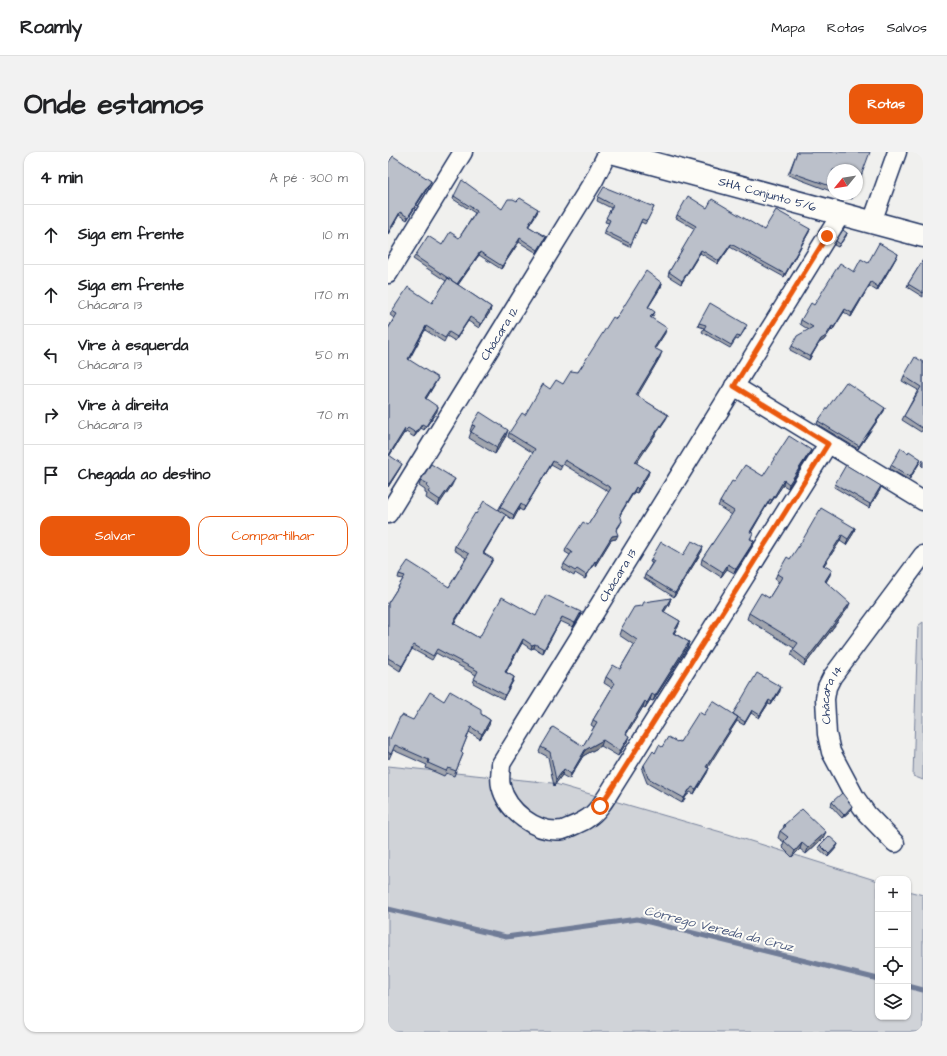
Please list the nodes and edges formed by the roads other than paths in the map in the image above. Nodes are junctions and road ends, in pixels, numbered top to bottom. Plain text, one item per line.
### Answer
1 (463, 152) edge
2 (608, 152) edge
3 (611, 152) edge
4 (897, 152) edge
5 (840, 214) junction
6 (872, 222) junction
7 (923, 236) edge
8 (388, 274) edge
9 (734, 386) junction
10 (828, 444) junction
11 (923, 501) edge
12 (388, 514) edge
13 (923, 555) edge
14 (895, 843) dead end

1 - 8 street
2 - 12 street, Chácara 12
3 - 5 street, SHA Conjunto 5/6
4 - 6 street
5 - 6 street, SHA Conjunto 5/6
5 - 9 street, Chácara 13
6 - 7 street, SHA Conjunto 5/6
9 - 10 street
9 - 10 street, Chácara 13
10 - 11 street
13 - 14 street, Chácara 14

